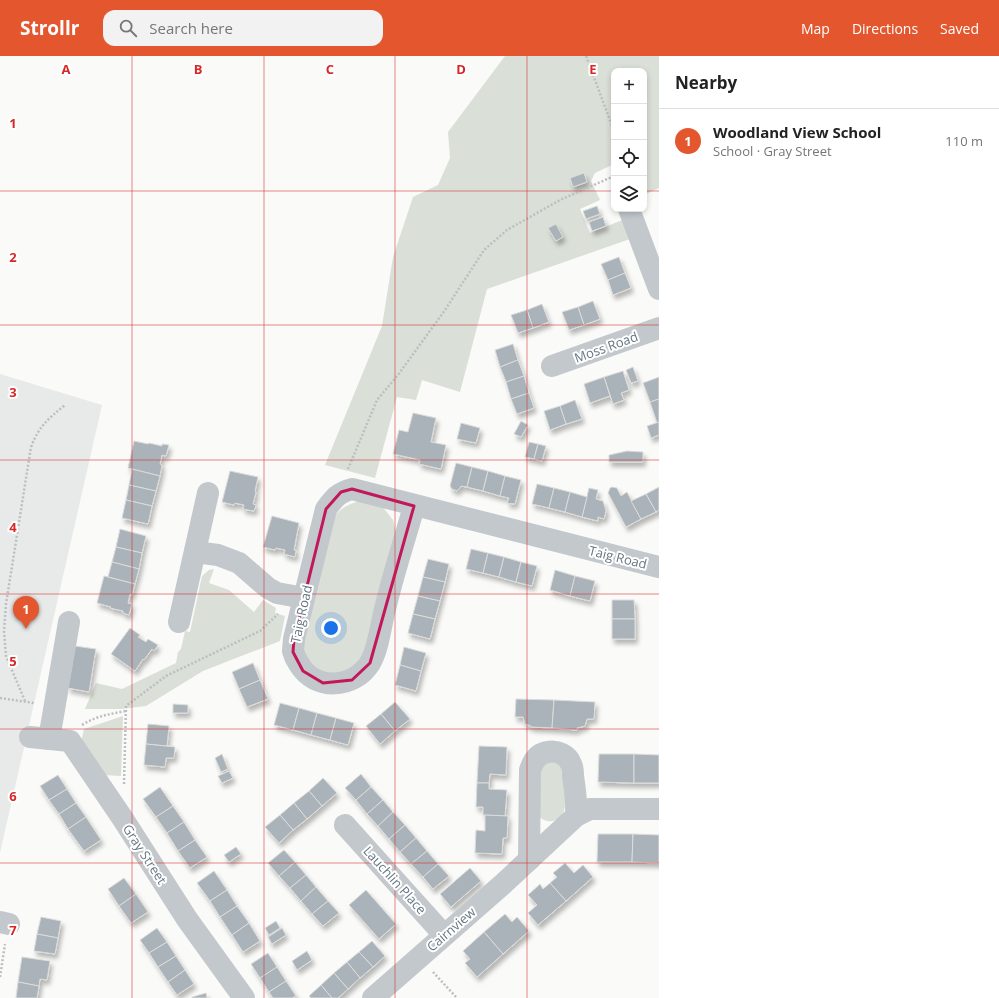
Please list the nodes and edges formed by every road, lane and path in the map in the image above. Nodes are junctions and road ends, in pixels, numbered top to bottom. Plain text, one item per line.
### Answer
1 (586, 56) edge
2 (611, 123) edge
3 (611, 177) edge
4 (630, 212) edge
5 (659, 289) edge
6 (659, 328) edge
7 (552, 366) dead end
8 (65, 405) dead end
9 (208, 492) dead end
10 (342, 492) junction
11 (414, 506) junction
12 (195, 552) junction
13 (659, 567) edge
14 (295, 597) junction
15 (69, 622) dead end
16 (179, 622) dead end
17 (0, 698) edge
18 (25, 702) junction
19 (55, 706) junction
20 (126, 711) junction
21 (70, 741) junction
22 (124, 788) dead end
23 (659, 809) edge
24 (576, 816) junction
25 (345, 825) dead end
26 (529, 860) junction
27 (4, 923) edge
28 (444, 934) junction
29 (420, 957) junction
30 (0, 977) edge
31 (244, 998) edge
32 (373, 998) edge
33 (457, 998) edge

1 - 2 path
3 - 10 path
4 - 5 street
6 - 7 street, Moss Road
8 - 18 path
9 - 12 street
10 - 11 street, Taig Road
10 - 14 street, Taig Road
11 - 13 street, Taig Road
11 - 14 street, Taig Road
12 - 14 street
12 - 16 street
14 - 20 path
15 - 19 street
17 - 18 path
18 - 19 path
19 - 21 street
20 - 21 path
20 - 22 path
21 - 31 street, Gray Street
23 - 24 street, Cairnview
24 - 26 street, Cairnview
24 - 26 street
25 - 28 street, Lauchlin Place
26 - 28 street, Cairnview
27 - 30 path
28 - 29 street, Cairnview
29 - 32 street, Cairnview
29 - 33 path

